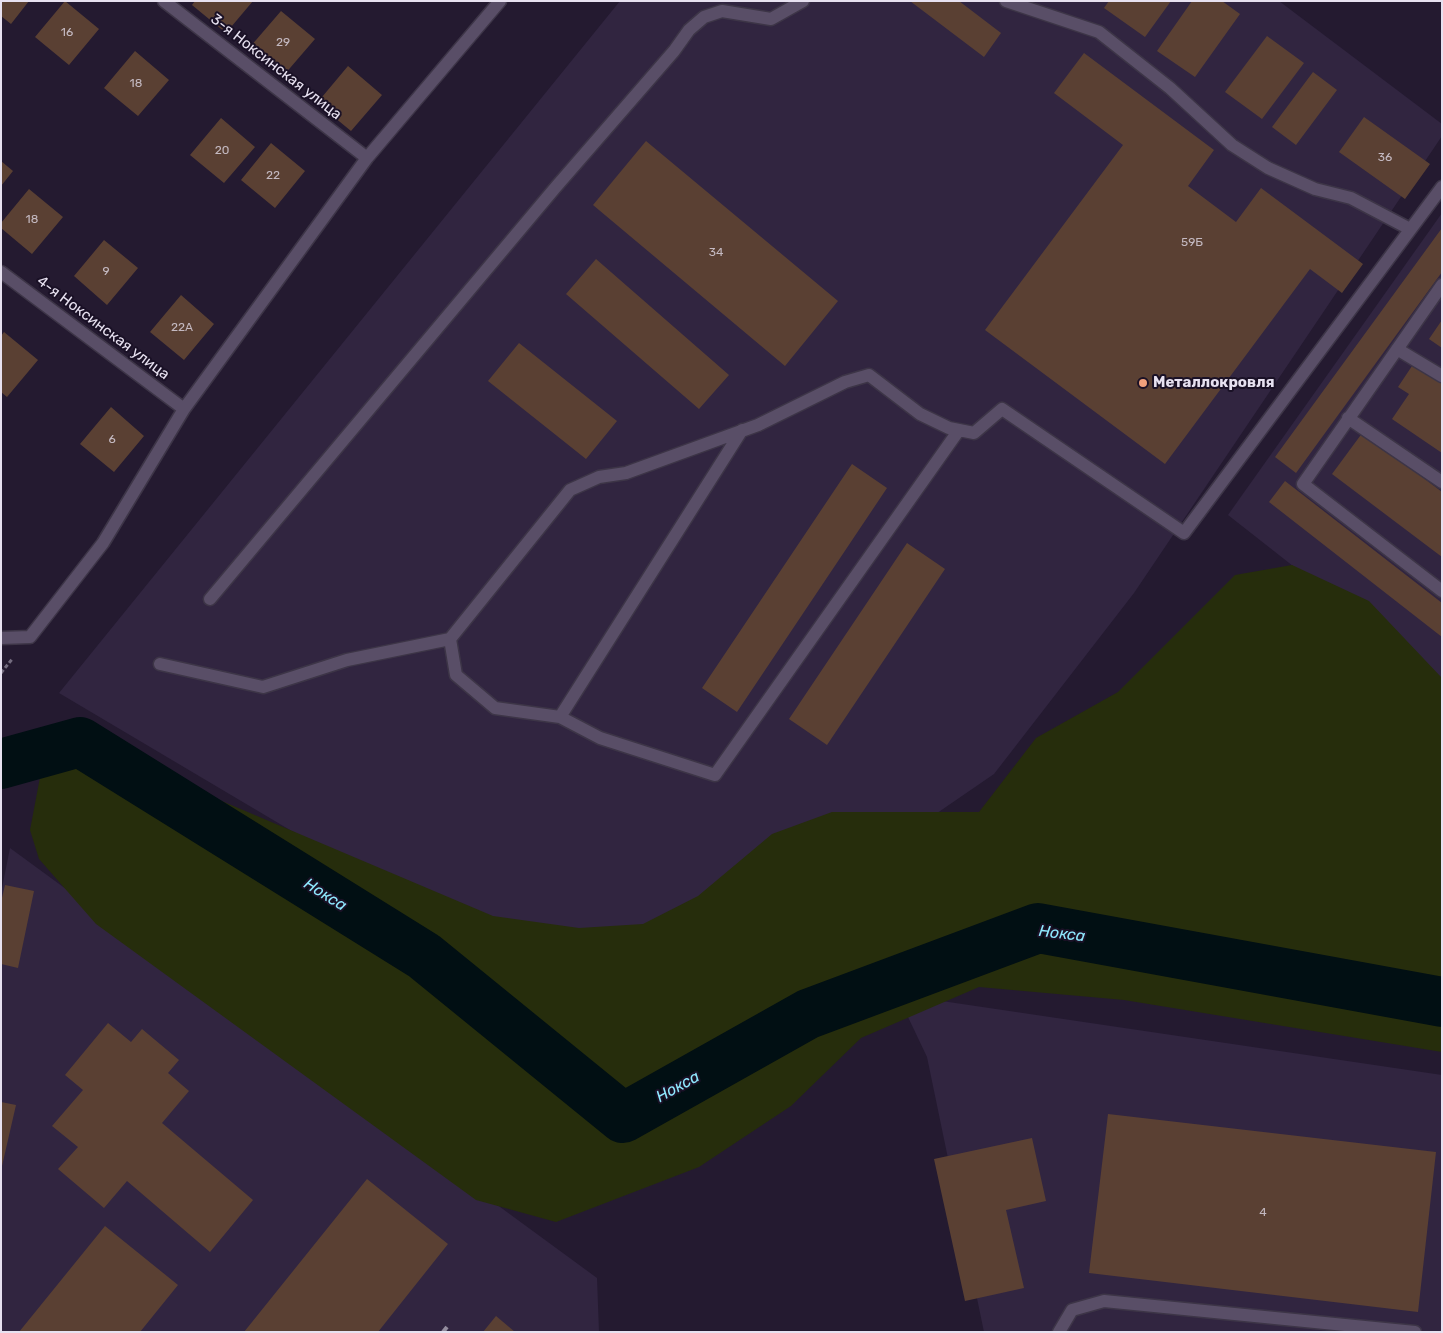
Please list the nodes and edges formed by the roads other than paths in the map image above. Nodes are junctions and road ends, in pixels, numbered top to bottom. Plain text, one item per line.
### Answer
1 (164, 1) edge
2 (500, 1) edge
3 (803, 1) edge
4 (1006, 1) edge
5 (367, 158) junction
6 (1442, 187) edge
7 (1410, 229) junction
8 (1, 272) edge
9 (1442, 285) edge
10 (1397, 349) junction
11 (1442, 376) edge
12 (184, 409) junction
13 (1348, 418) junction
14 (742, 430) junction
15 (959, 430) junction
16 (1442, 482) edge
17 (1442, 591) edge
18 (210, 599) dead end
19 (1, 638) edge
20 (450, 639) junction
21 (160, 664) dead end
22 (560, 717) junction
23 (1059, 1332) edge
24 (1415, 1332) edge

1 - 5 street, 3-я Ноксинская улица
2 - 5 street
3 - 18 street
4 - 7 street
5 - 12 street
6 - 7 street
7 - 15 street
8 - 12 street, 4-я Ноксинская улица
9 - 10 street
10 - 11 street
10 - 13 street
12 - 19 street
13 - 16 street
13 - 17 street
14 - 15 street
14 - 20 street
14 - 22 street
15 - 22 street
20 - 21 street
20 - 22 street
23 - 24 street

